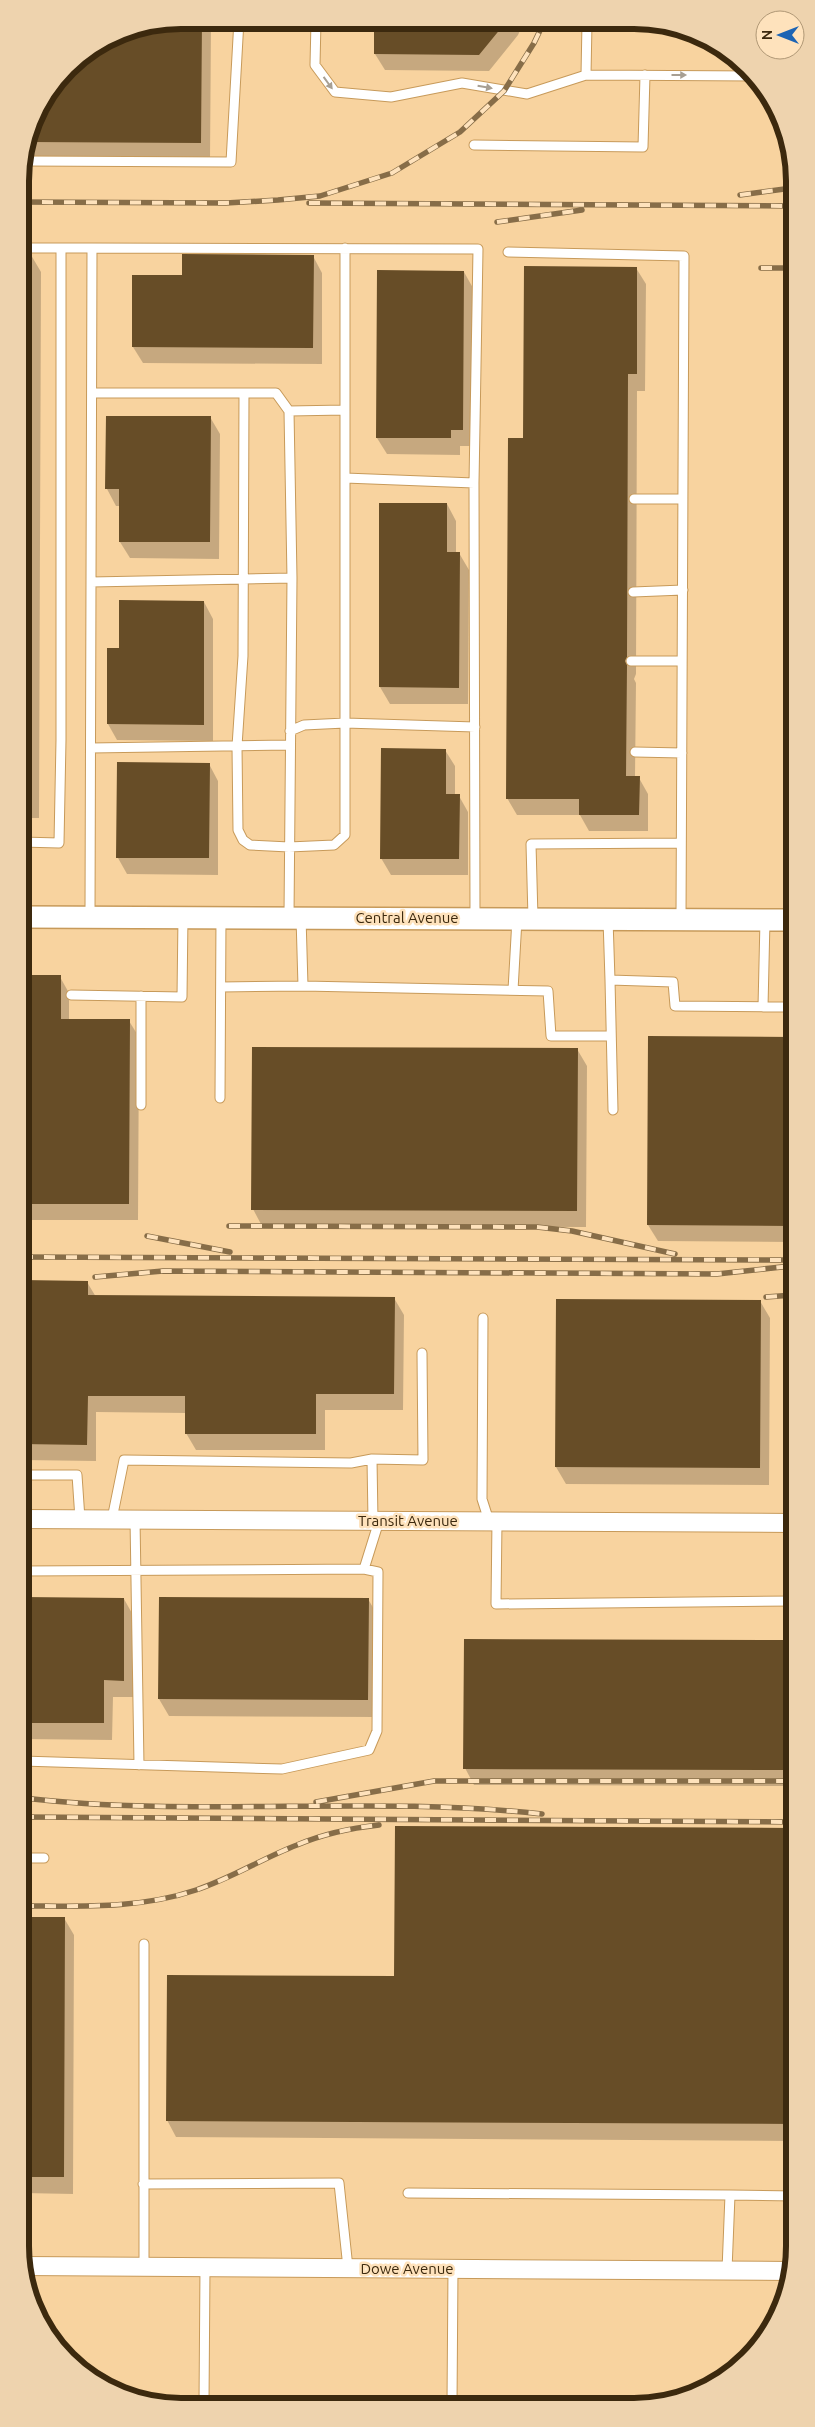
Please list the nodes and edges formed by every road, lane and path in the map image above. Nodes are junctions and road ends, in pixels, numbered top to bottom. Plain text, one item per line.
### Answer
1 (238, 29) edge
2 (316, 29) edge
3 (587, 29) edge
4 (586, 75) junction
5 (645, 75) junction
6 (745, 76) edge
7 (474, 145) dead end
8 (30, 161) edge
9 (29, 248) edge
10 (61, 248) junction
11 (92, 248) junction
12 (345, 248) junction
13 (508, 252) dead end
14 (92, 393) junction
15 (244, 393) junction
16 (346, 410) junction
17 (290, 411) junction
18 (345, 478) junction
19 (474, 483) junction
20 (634, 499) dead end
21 (683, 499) junction
22 (292, 578) junction
23 (244, 580) junction
24 (91, 582) junction
25 (683, 590) junction
26 (633, 592) dead end
27 (631, 661) dead end
28 (682, 661) junction
29 (345, 723) junction
30 (475, 727) junction
31 (290, 731) junction
32 (289, 745) junction
33 (237, 746) junction
34 (91, 748) junction
35 (635, 752) dead end
36 (682, 753) junction
37 (29, 842) edge
38 (681, 842) junction
39 (288, 847) junction
40 (90, 916) junction
41 (183, 916) junction
42 (221, 916) junction
43 (29, 917) edge
44 (295, 917) junction
45 (475, 918) junction
46 (525, 918) junction
47 (608, 919) junction
48 (681, 919) junction
49 (765, 920) junction
50 (786, 920) edge
51 (610, 980) junction
52 (221, 986) junction
53 (303, 986) junction
54 (513, 990) junction
55 (71, 995) dead end
56 (141, 996) junction
57 (763, 1007) junction
58 (786, 1007) edge
59 (611, 1036) junction
60 (220, 1098) dead end
61 (142, 1106) dead end
62 (613, 1110) dead end
63 (483, 1318) dead end
64 (422, 1353) dead end
65 (372, 1459) junction
66 (29, 1475) edge
67 (29, 1519) edge
68 (80, 1519) junction
69 (112, 1519) junction
70 (135, 1520) junction
71 (376, 1521) junction
72 (493, 1521) junction
73 (786, 1523) edge
74 (364, 1569) junction
75 (29, 1571) edge
76 (138, 1571) junction
77 (786, 1601) edge
78 (29, 1761) edge
79 (139, 1765) junction
80 (29, 1858) edge
81 (44, 1858) dead end
82 (144, 1944) dead end
83 (143, 2184) junction
84 (408, 2193) dead end
85 (730, 2195) junction
86 (786, 2196) edge
87 (30, 2266) edge
88 (144, 2267) junction
89 (205, 2268) junction
90 (348, 2268) junction
91 (453, 2269) junction
92 (727, 2270) junction
93 (784, 2271) edge
94 (204, 2398) edge
95 (452, 2398) edge

1 - 8 lane
2 -> 4 lane
3 - 4 lane
4 - 5 lane
5 -> 6 lane
5 - 7 lane
9 - 10 lane
10 - 11 lane
10 - 37 lane
11 - 12 lane
11 - 14 lane
12 - 16 lane
12 - 19 lane
13 - 21 lane
14 - 15 lane
14 - 24 lane
15 - 17 lane
15 - 23 lane
16 - 17 lane
16 - 18 lane
17 - 22 lane
18 - 19 lane
18 - 29 lane
19 - 30 lane
20 - 21 lane
21 - 25 lane
22 - 23 lane
22 - 31 lane
23 - 24 lane
23 - 33 lane
24 - 34 lane
25 - 26 lane
25 - 28 lane
27 - 28 lane
28 - 36 lane
29 - 30 lane
29 - 31 lane
29 - 39 lane
30 - 45 lane
31 - 32 lane
32 - 33 lane
32 - 39 lane
33 - 34 lane
33 - 39 lane
34 - 40 lane
35 - 36 lane
36 - 38 lane
38 - 46 lane
38 - 48 lane
39 - 44 lane
40 - 41 street, Central Avenue
40 - 43 street, Central Avenue
41 - 42 street, Central Avenue
41 - 56 lane
42 - 44 street, Central Avenue
42 - 52 lane
44 - 45 street, Central Avenue
44 - 53 lane
45 - 46 street, Central Avenue
46 - 47 street, Central Avenue
46 - 54 lane
47 - 48 street, Central Avenue
47 - 51 lane
48 - 49 street, Central Avenue
49 - 50 street, Central Avenue
49 - 57 lane
51 - 57 lane
51 - 59 lane
52 - 53 lane
52 - 60 lane
53 - 54 lane
54 - 59 lane
55 - 56 lane
56 - 61 lane
57 - 58 lane
59 - 62 lane
63 - 72 lane
64 - 65 lane
65 - 69 lane
65 - 71 lane
66 - 68 lane
67 - 68 street, Transit Avenue
68 - 69 street, Transit Avenue
69 - 70 street, Transit Avenue
70 - 71 street, Transit Avenue
70 - 76 lane
71 - 72 street, Transit Avenue
71 - 74 lane
72 - 73 street, Transit Avenue
72 - 77 lane
74 - 76 lane
74 - 79 lane
75 - 76 lane
76 - 79 lane
78 - 79 lane
80 - 81 lane
82 - 83 lane
83 - 88 lane
83 - 90 lane
84 - 85 lane
85 - 86 lane
85 - 92 lane
87 - 88 street, Dowe Avenue
88 - 89 street, Dowe Avenue
89 - 90 street, Dowe Avenue
89 - 94 lane
90 - 91 street, Dowe Avenue
91 - 92 street, Dowe Avenue
91 - 95 lane
92 - 93 street, Dowe Avenue

